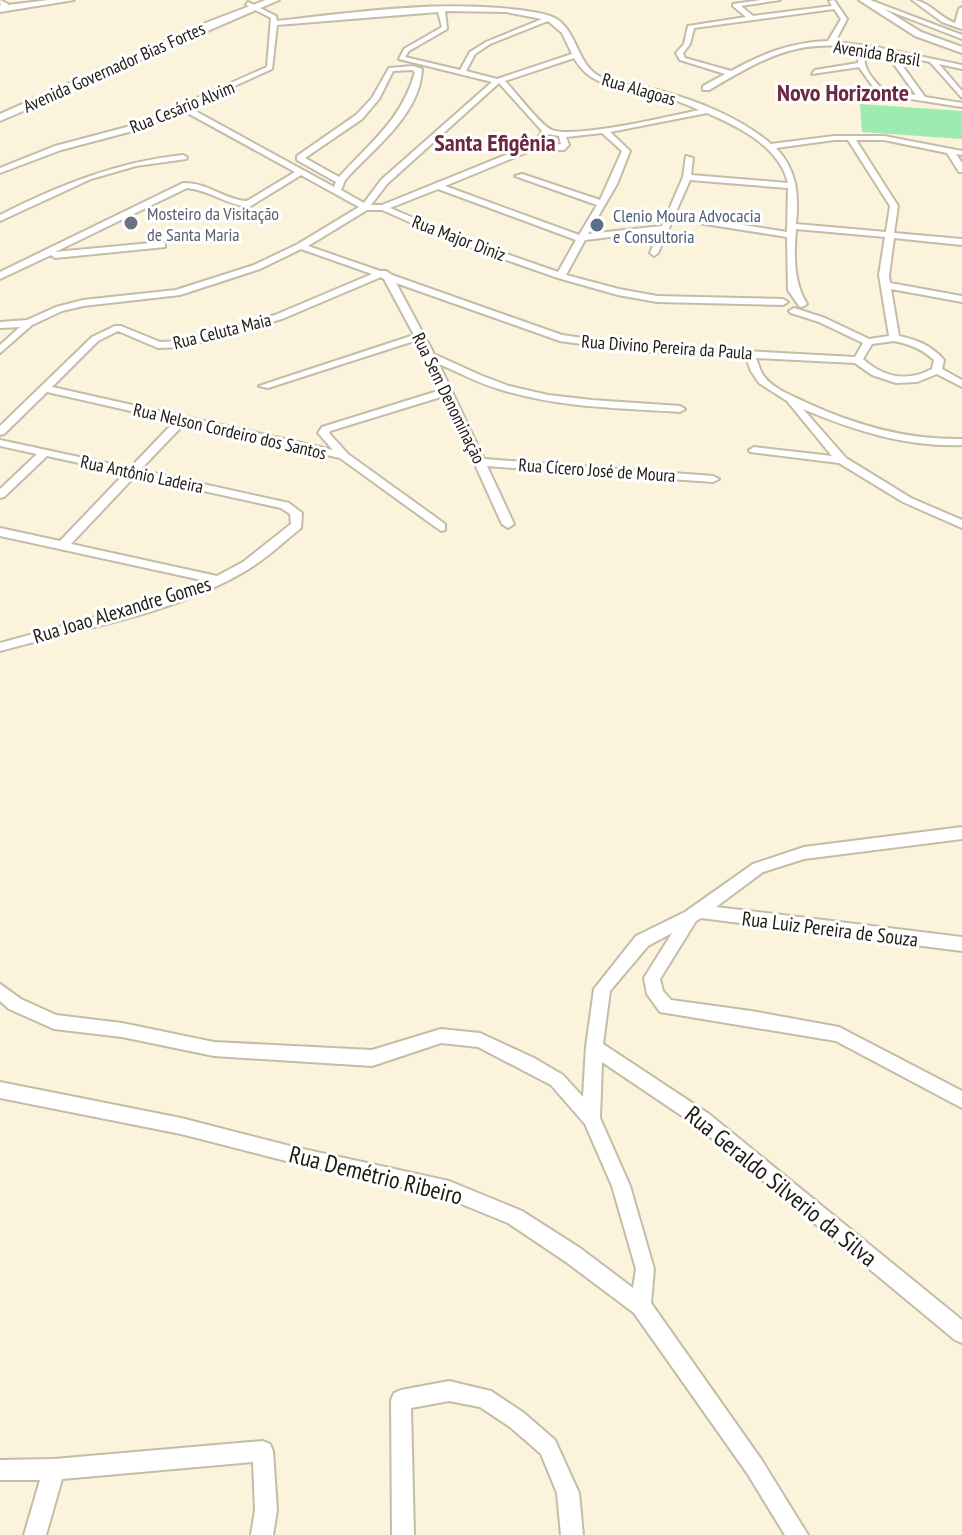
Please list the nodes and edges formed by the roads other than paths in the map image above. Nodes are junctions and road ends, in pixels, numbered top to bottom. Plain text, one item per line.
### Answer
1 (69, 0) edge
2 (273, 0) edge
3 (427, 0) edge
4 (777, 0) edge
5 (864, 0) edge
6 (915, 0) edge
7 (834, 2) edge
8 (2, 5) edge
9 (250, 6) edge
10 (441, 9) junction
11 (962, 9) edge
12 (331, 17) junction
13 (750, 17) junction
14 (549, 18) junction
15 (272, 19) junction
16 (960, 26) edge
17 (962, 37) edge
18 (830, 44) junction
19 (863, 49) junction
20 (962, 50) edge
21 (889, 53) junction
22 (576, 55) junction
23 (933, 62) junction
24 (860, 65) junction
25 (962, 67) edge
26 (462, 72) junction
27 (815, 72) dead end
28 (732, 74) junction
29 (499, 81) junction
30 (706, 88) dead end
31 (962, 96) edge
32 (922, 98) junction
33 (962, 105) edge
34 (184, 108) junction
35 (0, 110) edge
36 (706, 111) junction
37 (0, 118) edge
38 (546, 131) junction
39 (604, 131) junction
40 (562, 135) junction
41 (850, 137) junction
42 (538, 145) junction
43 (770, 147) junction
44 (951, 152) junction
45 (962, 153) edge
46 (183, 157) dead end
47 (689, 158) dead end
48 (962, 170) edge
49 (0, 171) edge
50 (302, 171) junction
51 (519, 176) dead end
52 (687, 177) junction
53 (340, 181) junction
54 (439, 186) junction
55 (792, 186) junction
56 (336, 192) junction
57 (601, 203) junction
58 (365, 207) junction
59 (383, 208) junction
60 (670, 216) junction
61 (0, 218) edge
62 (664, 228) junction
63 (792, 231) junction
64 (892, 233) junction
65 (579, 238) junction
66 (962, 242) edge
67 (162, 245) dead end
68 (301, 246) junction
69 (654, 253) dead end
70 (35, 259) junction
71 (385, 274) junction
72 (0, 276) edge
73 (561, 276) junction
74 (886, 285) junction
75 (962, 299) edge
76 (792, 306) junction
77 (29, 323) junction
78 (0, 325) edge
79 (420, 336) junction
80 (894, 338) junction
81 (868, 342) junction
82 (0, 350) edge
83 (750, 353) junction
84 (430, 356) junction
85 (858, 360) junction
86 (937, 370) junction
87 (962, 384) edge
88 (264, 386) dead end
89 (46, 389) junction
90 (448, 391) junction
91 (790, 398) junction
92 (680, 409) dead end
93 (182, 420) junction
94 (0, 432) edge
95 (962, 442) edge
96 (0, 443) edge
97 (754, 450) dead end
98 (43, 454) junction
99 (344, 456) junction
100 (842, 460) junction
101 (481, 462) junction
102 (134, 471) junction
103 (713, 479) dead end
104 (0, 495) edge
105 (285, 505) joint
106 (508, 524) dead end
107 (962, 524) edge
108 (441, 527) dead end
109 (0, 532) edge
110 (61, 547) junction
111 (218, 580) junction
112 (0, 647) edge
113 (962, 833) edge
114 (694, 914) junction
115 (962, 944) edge
116 (0, 991) edge
117 (594, 1047) junction
118 (0, 1090) edge
119 (959, 1096) edge
120 (591, 1118) junction
121 (641, 1306) junction
122 (962, 1333) edge
123 (54, 1469) junction
124 (0, 1470) edge
125 (35, 1535) edge
126 (262, 1535) edge
127 (403, 1535) edge
128 (572, 1535) edge
129 (797, 1535) edge

1 - 8 main road
2 - 9 main road, Avenida Governador Bias Fortes
2 - 15 main road
3 - 12 street
4 - 13 street
5 - 17 street
5 - 20 main road
6 - 16 street
7 - 13 street
7 - 18 street
9 - 15 street
9 - 35 main road, Avenida Governador Bias Fortes
9 - 37 main road, Avenida Governador Bias Fortes
10 - 12 street
10 - 14 street
10 - 26 street
11 - 16 street
12 - 15 street
13 - 28 street
14 - 22 street, Rua Alagoas
14 - 26 street
15 - 34 street, Rua Cesário Alvim
18 - 19 street, Avenida Brasil
18 - 28 street, Avenida Brasil
19 - 21 street, Avenida Brasil
19 - 24 street
21 - 23 street, Avenida Brasil
21 - 32 street
22 - 29 street
22 - 36 street, Rua Alagoas
23 - 25 street, Avenida Brasil
23 - 31 street
24 - 27 street
24 - 32 street
26 - 29 street
28 - 30 street, Avenida Brasil
29 - 38 street
29 - 58 street
32 - 33 street
34 - 49 street, Rua Cesário Alvim
34 - 50 street, Rua Major Diniz
36 - 39 street
36 - 43 street, Rua Alagoas
38 - 40 street
38 - 42 street
39 - 40 street
39 - 57 street
40 - 42 street
41 - 43 street
41 - 44 street
41 - 64 street
42 - 54 street
43 - 55 street, Rua Alagoas
44 - 45 street
44 - 48 street
46 - 61 street
47 - 52 street
50 - 56 street, Rua Major Diniz
50 - 70 street
51 - 57 street
52 - 55 street
52 - 60 street
53 - 53 street
53 - 56 street
54 - 59 street
54 - 65 street
55 - 63 street, Rua Alagoas
56 - 58 street, Rua Major Diniz
57 - 65 street
58 - 59 street, Rua Major Diniz
58 - 68 street
59 - 73 street, Rua Major Diniz
60 - 62 street
60 - 63 street
62 - 65 street
62 - 69 street
63 - 64 street
63 - 76 street, Rua Alagoas
64 - 66 street
64 - 74 street
65 - 73 street
67 - 70 street
68 - 71 street, Rua Divino Pereira da Paula
68 - 77 street
70 - 72 street
71 - 79 street, Rua Sem Denominação
71 - 83 street, Rua Divino Pereira da Paula
71 - 89 street, Rua Celuta Maia
73 - 76 street, Rua Major Diniz
74 - 75 street
74 - 80 street
76 - 81 street
77 - 78 street
77 - 82 street
79 - 84 street, Rua Sem Denominação
79 - 88 street
80 - 81 street
80 - 86 street
81 - 85 street
83 - 85 street, Rua Divino Pereira da Paula
83 - 91 street
84 - 90 street, Rua Sem Denominação
84 - 92 street
85 - 86 street
86 - 87 street
89 - 93 street, Rua Nelson Cordeiro dos Santos
89 - 94 street, Rua Celuta Maia
90 - 99 street
90 - 101 street, Rua Sem Denominação
91 - 95 street
91 - 100 street
93 - 99 street, Rua Nelson Cordeiro dos Santos
93 - 102 street
96 - 98 street, Rua Antônio Ladeira
97 - 100 street
98 - 102 street, Rua Antônio Ladeira
98 - 104 street
99 - 108 street, Rua Nelson Cordeiro dos Santos
100 - 107 street
101 - 103 street, Rua Cícero José de Moura
101 - 106 street, Rua Sem Denominação
102 - 105 street, Rua Antônio Ladeira
102 - 110 street
105 - 111 street, Rua Joao Alexandre Gomes
109 - 110 street
110 - 111 street
111 - 112 street, Rua Joao Alexandre Gomes
113 - 114 street
114 - 115 street, Rua Luiz Pereira de Souza
114 - 117 street
114 - 119 street
116 - 120 street
117 - 120 street
117 - 122 street, Rua Geraldo Silverio da Silva
118 - 121 street, Rua Demétrio Ribeiro
120 - 121 street
121 - 129 street, Rua Demétrio Ribeiro
123 - 124 street
123 - 125 street
123 - 126 street
127 - 128 street

